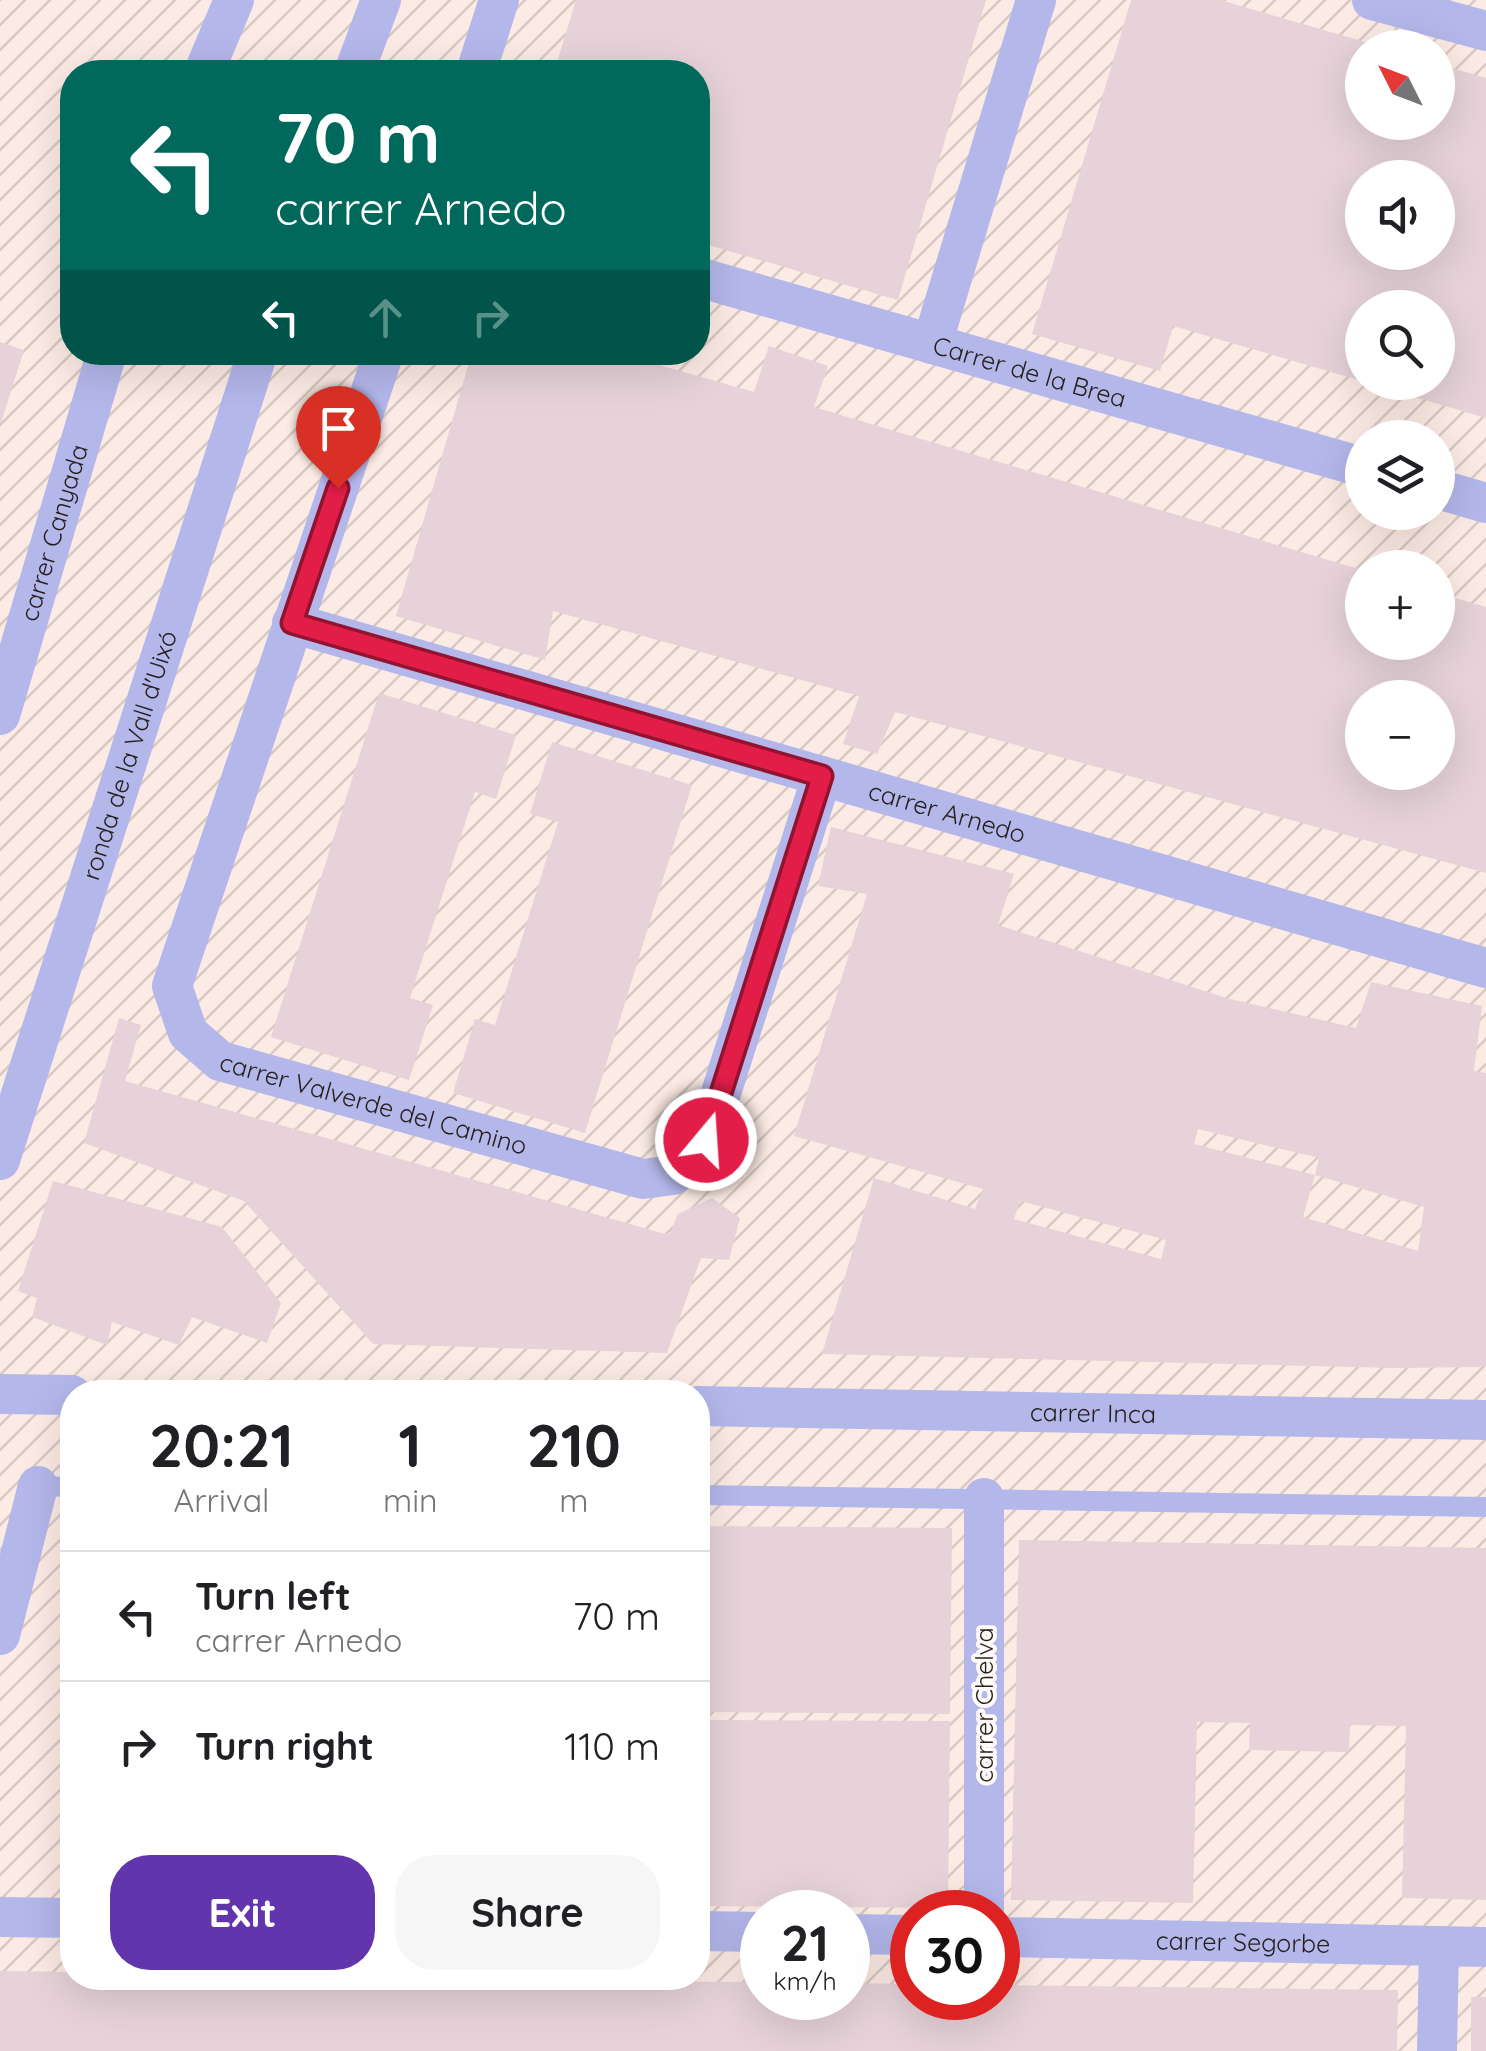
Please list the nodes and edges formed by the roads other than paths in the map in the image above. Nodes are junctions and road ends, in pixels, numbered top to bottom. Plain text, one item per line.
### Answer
1 (234, 0) edge
2 (381, 0) edge
3 (498, 0) edge
4 (1036, 0) edge
5 (1372, 0) edge
6 (1486, 31) edge
7 (209, 60) edge
8 (358, 60) edge
9 (480, 60) edge
10 (710, 280) edge
11 (932, 344) junction
12 (103, 365) edge
13 (254, 365) edge
14 (380, 365) edge
15 (1345, 463) edge
16 (1455, 494) edge
17 (1486, 503) edge
18 (292, 623) junction
19 (0, 715) edge
20 (822, 776) junction
21 (1486, 968) edge
22 (0, 1160) edge
23 (0, 1394) edge
24 (60, 1395) edge
25 (710, 1406) edge
26 (1486, 1420) edge
27 (55, 1486) edge
28 (710, 1494) edge
29 (984, 1498) junction
30 (1486, 1507) edge
31 (0, 1635) edge
32 (984, 1890) edge
33 (0, 1917) edge
34 (60, 1918) edge
35 (710, 1931) edge
36 (740, 1932) edge
37 (1020, 1937) edge
38 (1439, 1946) junction
39 (1486, 1947) edge
40 (1437, 2051) edge

1 - 7 street
2 - 8 street
3 - 9 street
4 - 11 street
5 - 6 street
10 - 11 street, Carrer de la Brea
11 - 15 street, Carrer de la Brea
12 - 19 street, carrer Canyada
13 - 22 street, ronda de la Vall d'Uixó
14 - 18 street, carrer Valverde del Camino
16 - 17 street
18 - 20 street, carrer Arnedo
18 - 20 street, carrer Valverde del Camino
20 - 21 street, carrer Arnedo
23 - 24 street
25 - 26 street, carrer Inca
27 - 31 street
28 - 29 lane
29 - 30 lane
29 - 32 street, carrer Chelva
33 - 34 street
35 - 36 street
37 - 38 street, carrer Segorbe
38 - 39 street, carrer Segorbe
38 - 40 street

